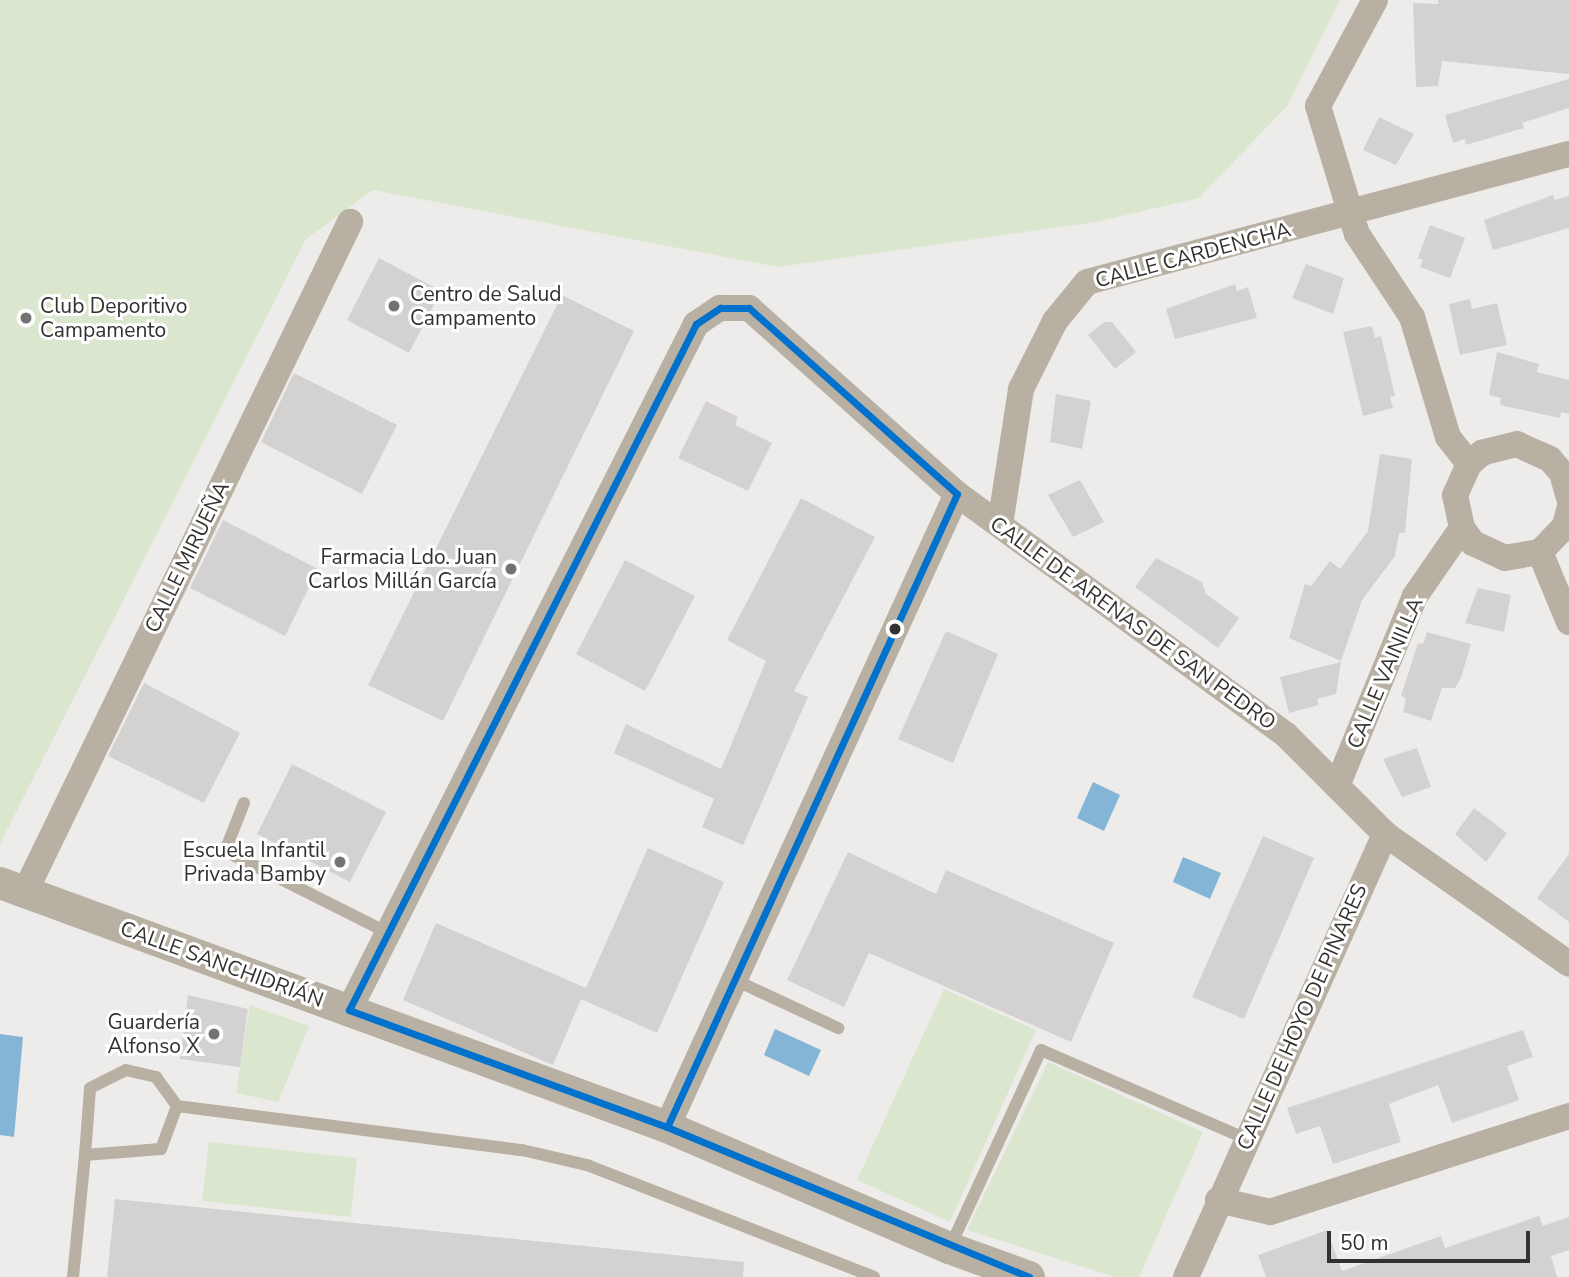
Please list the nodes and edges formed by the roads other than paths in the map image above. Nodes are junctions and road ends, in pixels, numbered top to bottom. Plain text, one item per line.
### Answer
1 (1375, 0) edge
2 (1569, 154) edge
3 (1352, 213) junction
4 (350, 222) dead end
5 (1469, 464) junction
6 (1567, 481) edge
7 (957, 494) junction
8 (1569, 510) edge
9 (1000, 525) junction
10 (1462, 528) junction
11 (1540, 552) junction
12 (1569, 622) edge
13 (1337, 786) junction
14 (244, 803) dead end
15 (1385, 834) junction
16 (13, 887) edge
17 (386, 932) junction
18 (1569, 964) edge
19 (735, 980) junction
20 (349, 1010) junction
21 (838, 1028) dead end
22 (177, 1106) junction
23 (1569, 1116) edge
24 (667, 1127) junction
25 (1247, 1139) junction
26 (85, 1155) junction
27 (1218, 1200) junction
28 (949, 1248) junction
29 (859, 1274) edge
30 (74, 1277) edge
31 (874, 1277) edge
32 (1029, 1277) edge
33 (1186, 1277) edge

1 - 3 street
2 - 3 street, CALLE CARDENCHA
3 - 5 street
3 - 9 street, CALLE CARDENCHA
4 - 16 street, CALLE MIRUEÑA
5 - 6 street
5 - 10 street
7 - 9 street, CALLE DE ARENAS DE SAN PEDRO
7 - 17 street, CALLE DE ARENAS DE SAN PEDRO
7 - 19 street
8 - 11 street
9 - 13 street, CALLE DE ARENAS DE SAN PEDRO
10 - 11 street
10 - 13 street, CALLE VAINILLA
11 - 12 street
13 - 15 street, CALLE DE ARENAS DE SAN PEDRO
14 - 17 lane
15 - 18 street, CALLE DE ARENAS DE SAN PEDRO
15 - 25 street, CALLE DE HOYO DE PINARES
16 - 20 street, CALLE SANCHIDRIÁN
17 - 20 street
19 - 21 lane
19 - 24 street
20 - 24 street, CALLE SANCHIDRIÁN
22 - 26 lane
22 - 26 lane
22 - 29 lane
23 - 27 street
24 - 28 street, CALLE SANCHIDRIÁN
25 - 27 street, CALLE DE HOYO DE PINARES
25 - 28 lane
26 - 30 lane
27 - 33 street, CALLE DE HOYO DE PINARES
28 - 32 street, CALLE SANCHIDRIÁN
29 - 31 lane

